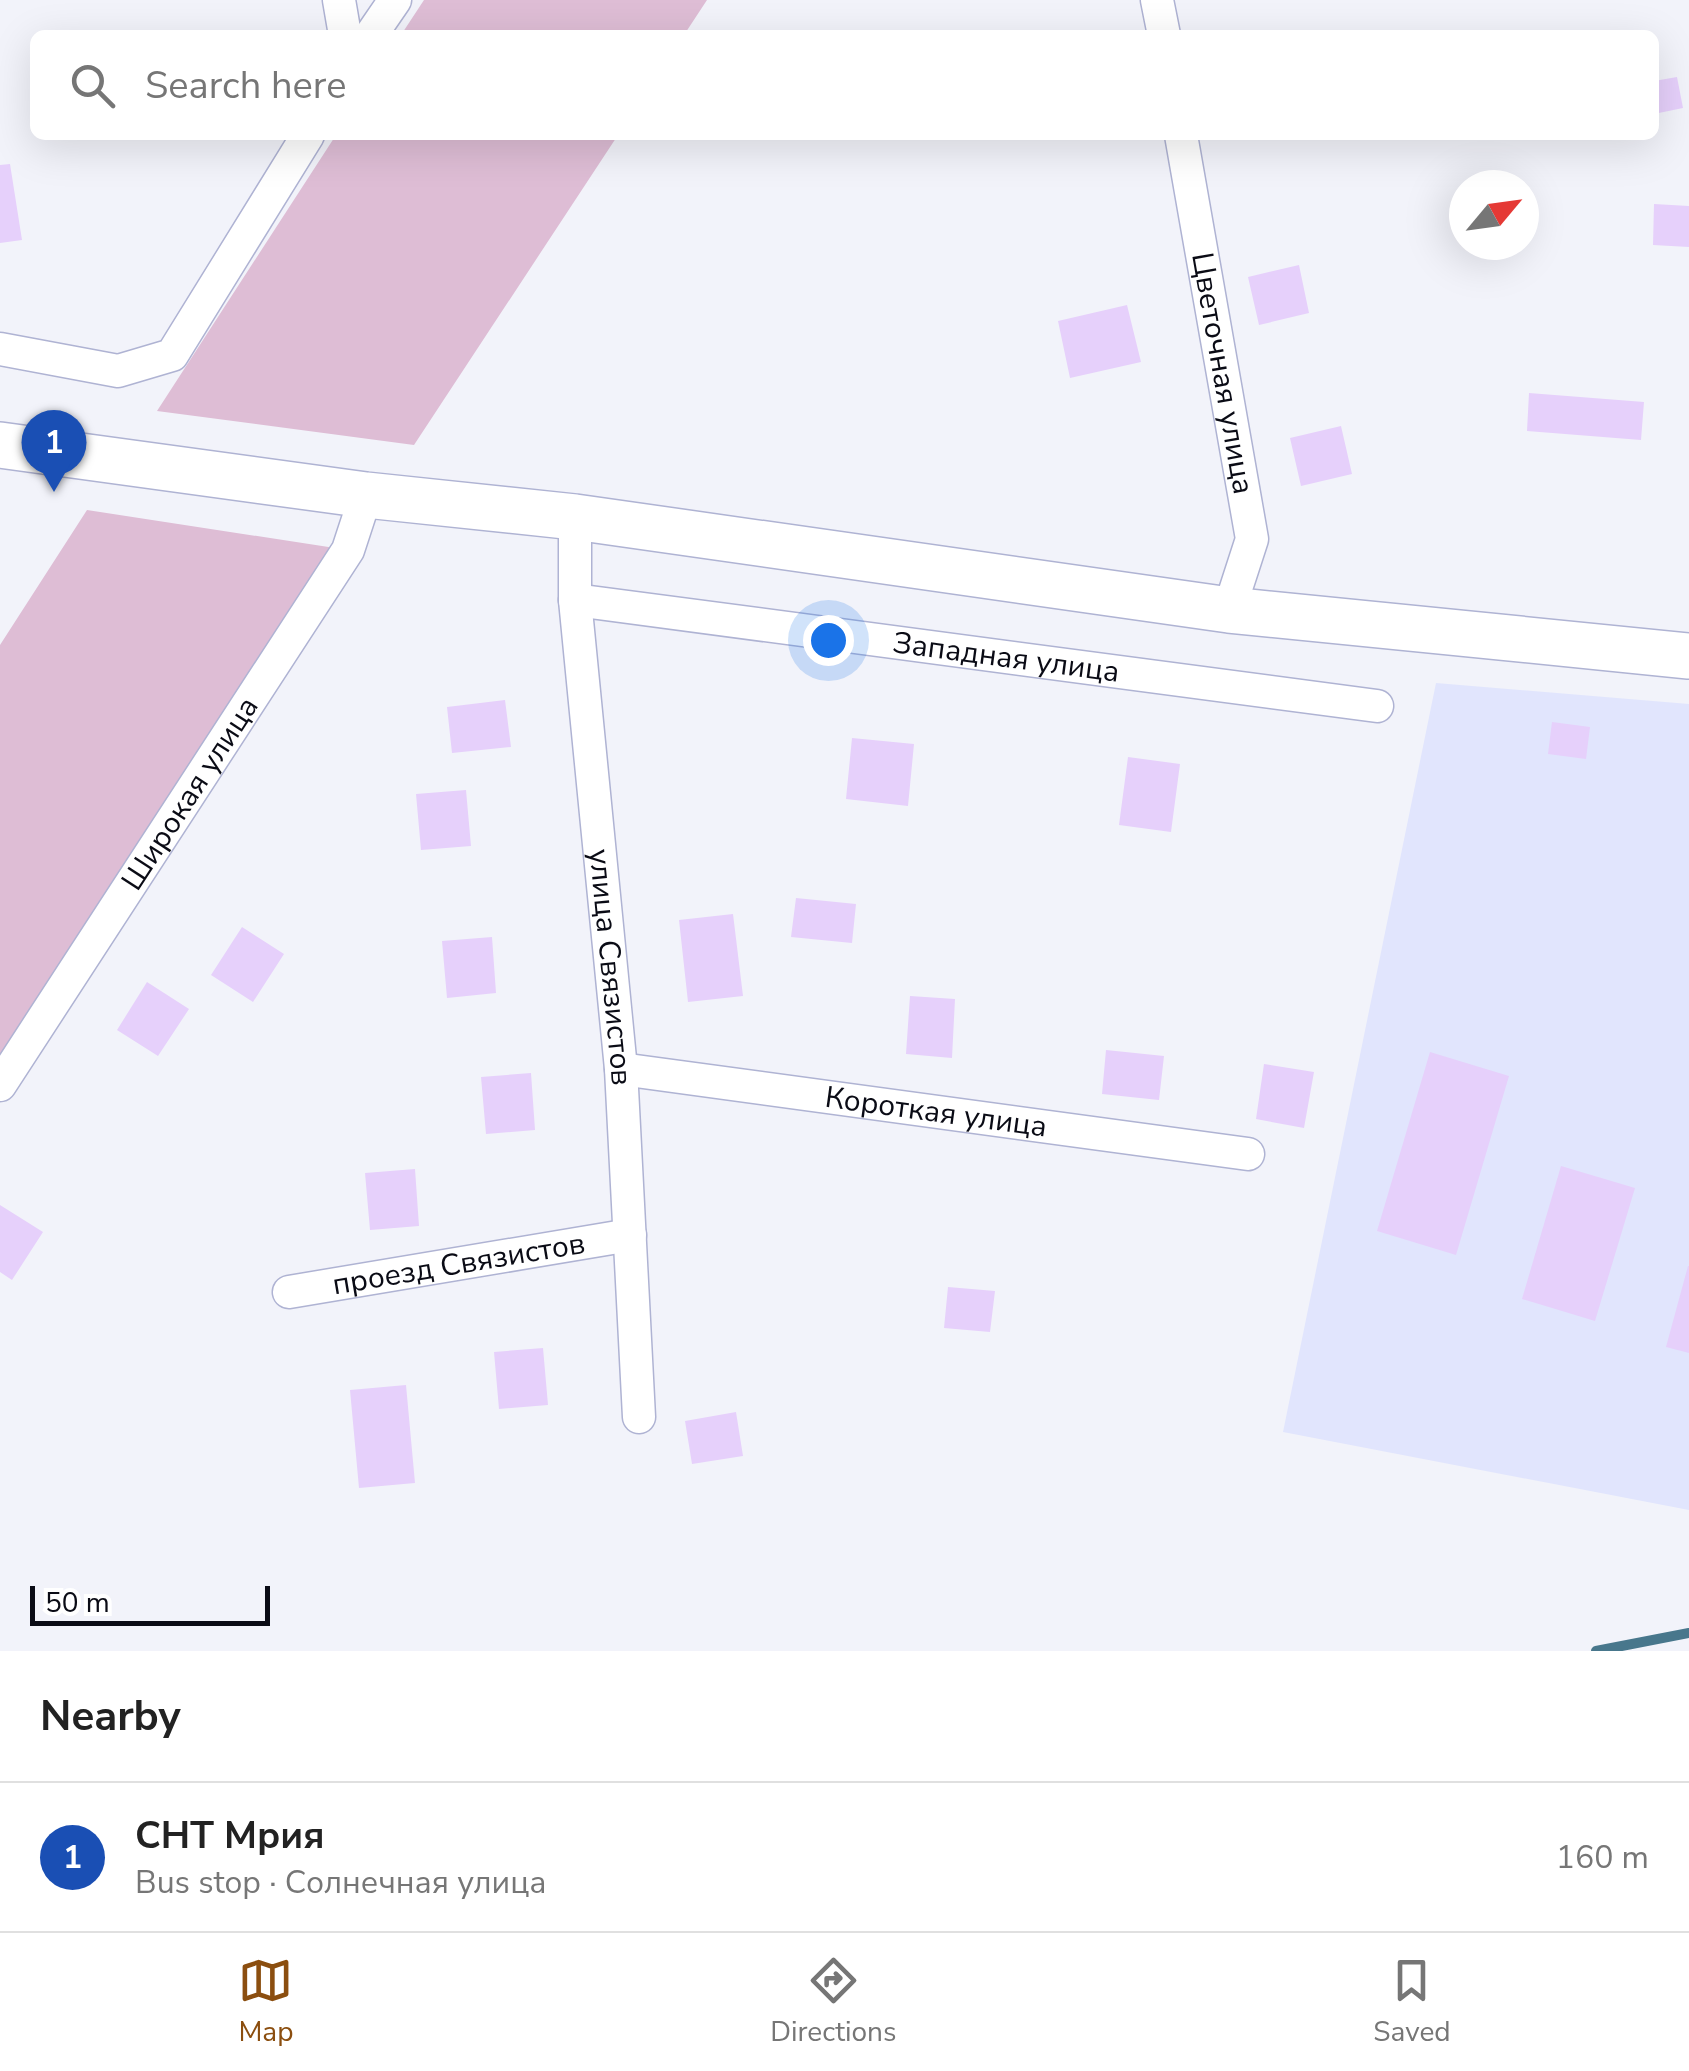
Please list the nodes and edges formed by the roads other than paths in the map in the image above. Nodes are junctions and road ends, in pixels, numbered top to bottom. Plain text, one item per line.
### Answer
1 (339, 0) edge
2 (395, 0) edge
3 (1158, 0) edge
4 (343, 30) edge
5 (374, 30) edge
6 (1163, 30) edge
7 (305, 140) edge
8 (1182, 140) edge
9 (0, 349) edge
10 (0, 445) edge
11 (366, 495) junction
12 (575, 517) junction
13 (576, 600) junction
14 (1230, 610) junction
15 (1689, 656) edge
16 (1377, 706) dead end
17 (621, 1069) junction
18 (0, 1085) edge
19 (1248, 1154) dead end
20 (630, 1235) junction
21 (289, 1292) dead end
22 (639, 1418) dead end

1 - 4 street
2 - 5 street
3 - 6 street
7 - 9 street
8 - 14 street, Цветочная улица
10 - 11 street
11 - 12 street
11 - 18 street, Широкая улица
12 - 13 street, улица Связистов
12 - 14 street
13 - 16 street, Западная улица
13 - 17 street, улица Связистов
14 - 15 street
17 - 19 street, Короткая улица
17 - 20 street, улица Связистов
20 - 21 street, проезд Связистов
20 - 22 street, улица Связистов

